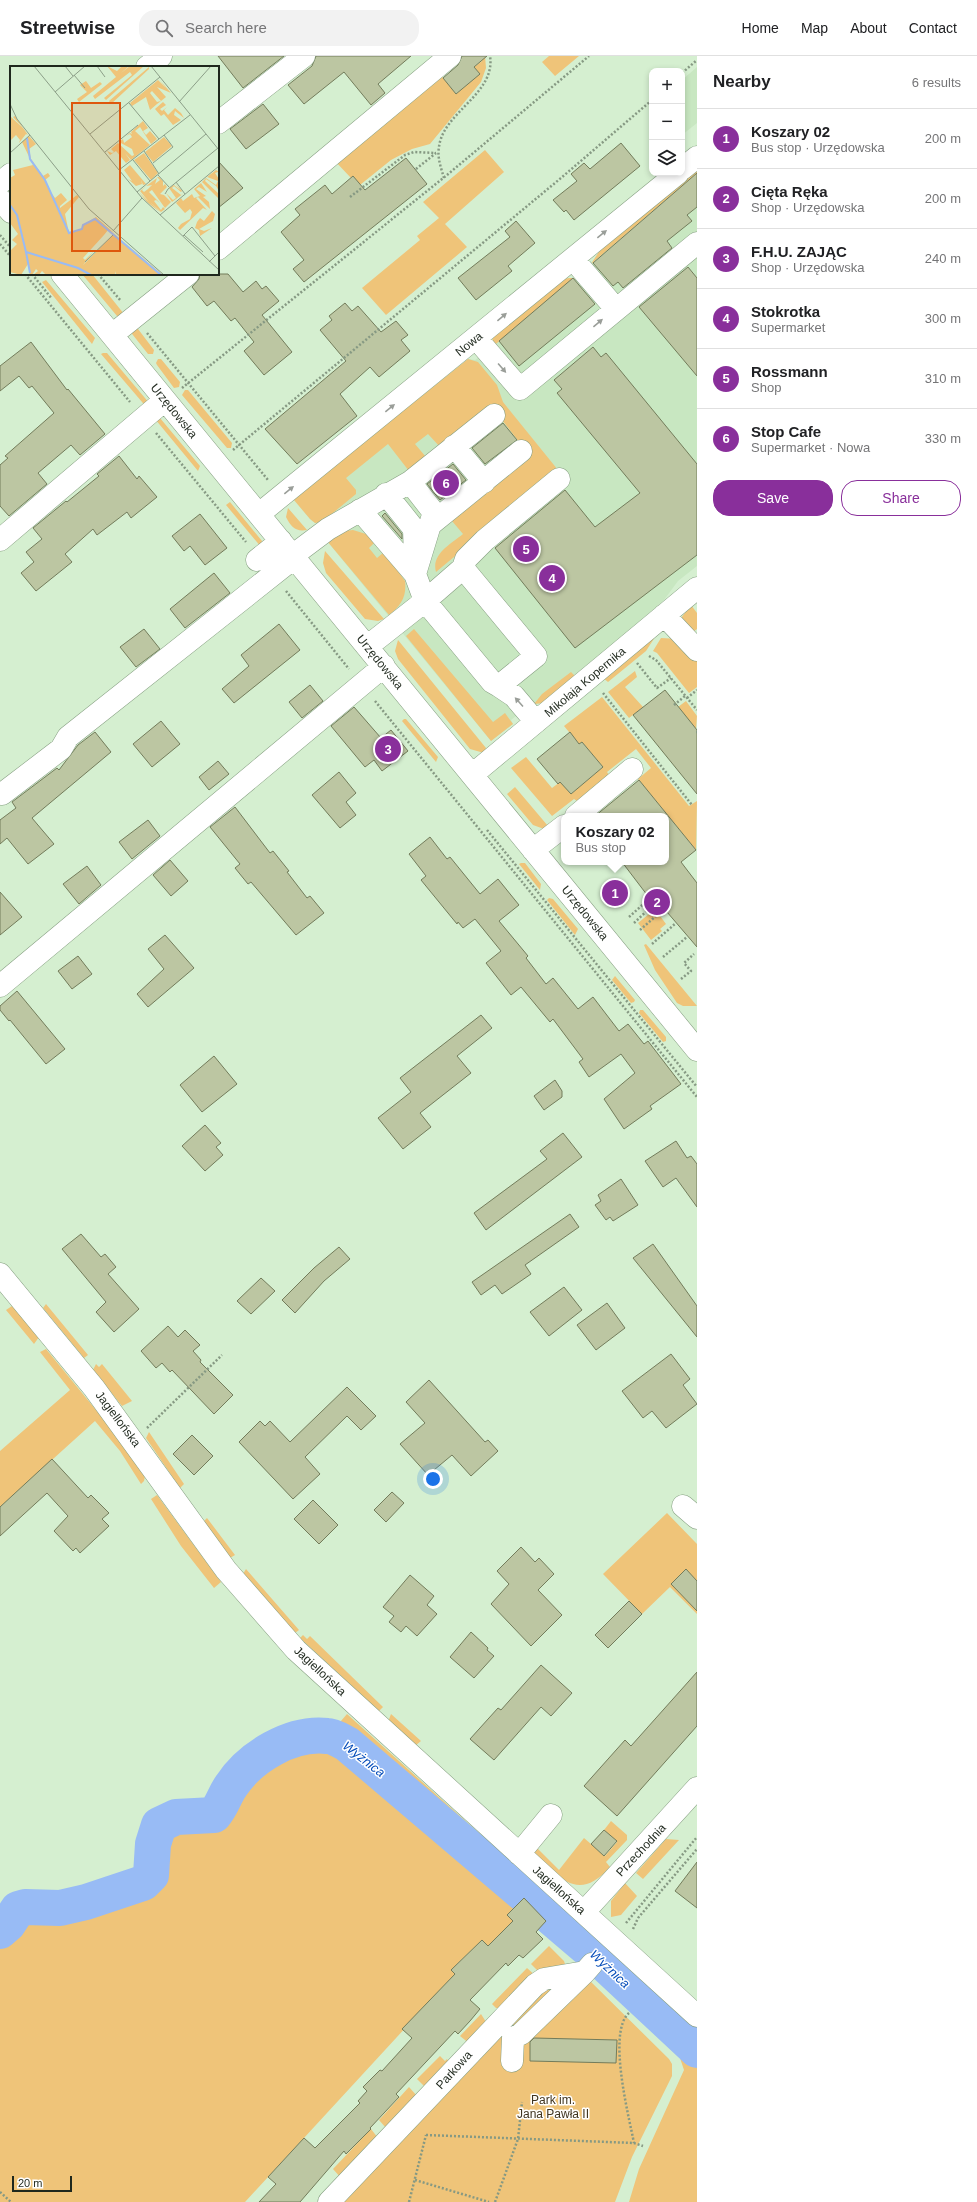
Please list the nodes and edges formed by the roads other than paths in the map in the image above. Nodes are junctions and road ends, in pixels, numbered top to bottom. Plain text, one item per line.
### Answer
1 (161, 56) edge
2 (304, 56) edge
3 (450, 56) edge
4 (148, 66) edge
5 (219, 122) edge
6 (697, 157) edge
7 (685, 167) edge
8 (10, 175) edge
9 (674, 176) edge
10 (0, 183) edge
11 (0, 199) edge
12 (10, 211) edge
13 (697, 243) edge
14 (219, 248) edge
15 (572, 259) junction
16 (63, 275) edge
17 (187, 275) edge
18 (616, 309) junction
19 (112, 335) junction
20 (476, 338) junction
21 (165, 400) junction
22 (494, 415) dead end
23 (454, 446) junction
24 (521, 451) dead end
25 (559, 479) dead end
26 (410, 482) junction
27 (484, 482) junction
28 (386, 494) junction
29 (360, 510) junction
30 (259, 514) junction
31 (431, 524) junction
32 (0, 540) edge
33 (289, 552) junction
34 (257, 560) dead end
35 (463, 568) junction
36 (415, 574) junction
37 (697, 588) edge
38 (425, 601) junction
39 (664, 615) junction
40 (368, 646) junction
41 (697, 650) edge
42 (384, 666) junction
43 (499, 686) junction
44 (536, 722) junction
45 (632, 769) dead end
46 (472, 775) junction
47 (2, 794) dead end
48 (580, 813) edge
49 (561, 828) edge
50 (534, 850) junction
51 (0, 986) edge
52 (690, 1028) edge
53 (697, 1050) edge
54 (0, 1274) edge
55 (697, 1788) edge
56 (551, 1815) dead end
57 (519, 1854) junction
58 (584, 1912) junction
59 (599, 1957) junction
60 (697, 2016) edge
61 (498, 2021) junction
62 (513, 2038) junction
63 (512, 2061) dead end
64 (329, 2202) edge

1 - 4 street
2 - 5 street
3 - 14 street
6 - 7 street
8 - 10 street
15 -> 9 street, Nowa
11 - 12 street
13 - 18 street
15 - 18 street
20 -> 15 street, Nowa
16 - 19 street, Urzędowska
17 - 19 street
20 -> 18 street
19 - 21 street, Urzędowska
30 -> 20 street, Nowa
21 - 30 street, Urzędowska
21 - 32 street
22 - 23 street
23 - 26 street
23 - 27 street
24 - 27 street
25 - 35 street
26 - 28 street
26 - 31 street
27 - 31 street
28 - 29 street
28 - 36 street
29 - 33 street
29 - 36 street
30 - 33 street, Urzędowska
31 - 36 street
33 - 34 street
33 - 40 street, Urzędowska
33 - 47 street
35 - 38 street
35 - 43 street
36 - 38 street
37 - 39 street, Mikołaja Kopernika
38 - 40 street
38 - 43 street
39 - 41 street
39 - 44 street, Mikołaja Kopernika
40 - 42 street, Urzędowska
42 - 46 street, Urzędowska
42 - 51 street
44 -> 43 street
44 - 46 street, Mikołaja Kopernika
45 - 48 street
46 - 50 street, Urzędowska
49 - 50 street
50 - 52 street, Urzędowska
52 - 53 street, Urzędowska
54 - 57 street, Jagiellońska
55 - 58 street, Przechodnia
56 - 57 street
57 - 58 street, Jagiellońska
58 - 59 street, Jagiellońska
59 - 60 street, Jagiellońska
59 - 61 street, Parkowa
59 - 62 street
61 - 62 street
61 - 64 street, Parkowa
62 - 63 street

